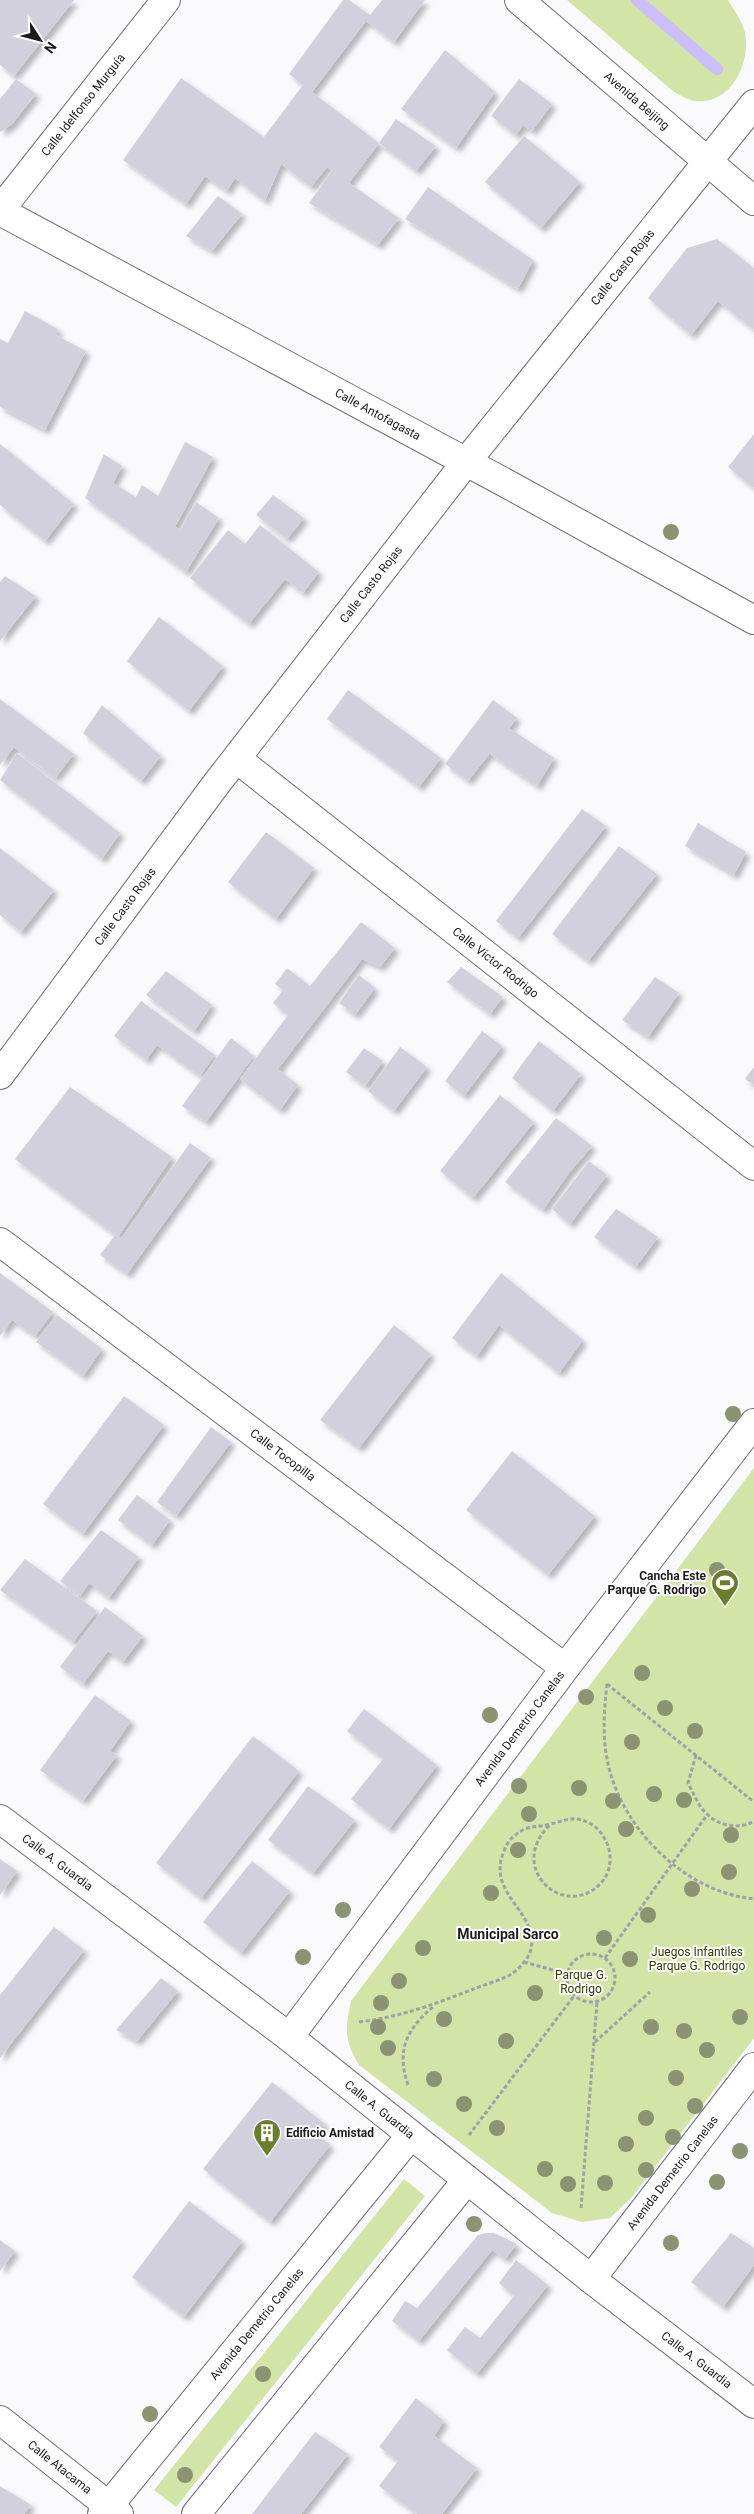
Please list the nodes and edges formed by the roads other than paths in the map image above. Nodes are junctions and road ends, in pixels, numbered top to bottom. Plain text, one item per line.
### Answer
1 (166, 0) edge
2 (519, 0) edge
3 (754, 104) edge
4 (708, 162) junction
5 (754, 201) edge
6 (0, 211) edge
7 (466, 462) junction
8 (754, 620) edge
9 (237, 759) junction
10 (0, 1075) edge
11 (754, 1166) edge
12 (0, 1242) edge
13 (754, 1423) edge
14 (565, 1668) junction
15 (0, 1819) edge
16 (289, 2037) junction
17 (754, 2067) edge
18 (411, 2135) junction
19 (467, 2180) junction
20 (591, 2279) junction
21 (754, 2404) edge
22 (0, 2420) edge
23 (110, 2511) edge
24 (196, 2514) edge

1 - 6 street, Calle Idelfonso Murguía
2 - 4 street, Avenida Beijing
3 - 4 street, Calle Casto Rojas
4 - 5 street, Avenida Beijing
4 - 7 street, Calle Casto Rojas
6 - 7 street, Calle Antofagasta
7 - 8 street, Calle Antofagasta
7 - 9 street, Calle Casto Rojas
9 - 10 street, Calle Casto Rojas
9 - 11 street, Calle Víctor Rodrigo
12 - 14 street, Calle Tocopilla
13 - 14 street, Avenida Demetrio Canelas
14 - 16 street, Avenida Demetrio Canelas
15 - 16 street, Calle A. Guardia
16 - 18 street, Calle A. Guardia
17 - 20 street, Avenida Demetrio Canelas
18 - 19 street, Calle A. Guardia
18 - 23 street, Avenida Demetrio Canelas
19 - 20 street, Calle A. Guardia
19 - 24 street
20 - 21 street, Calle A. Guardia
22 - 23 street, Calle Atacama

